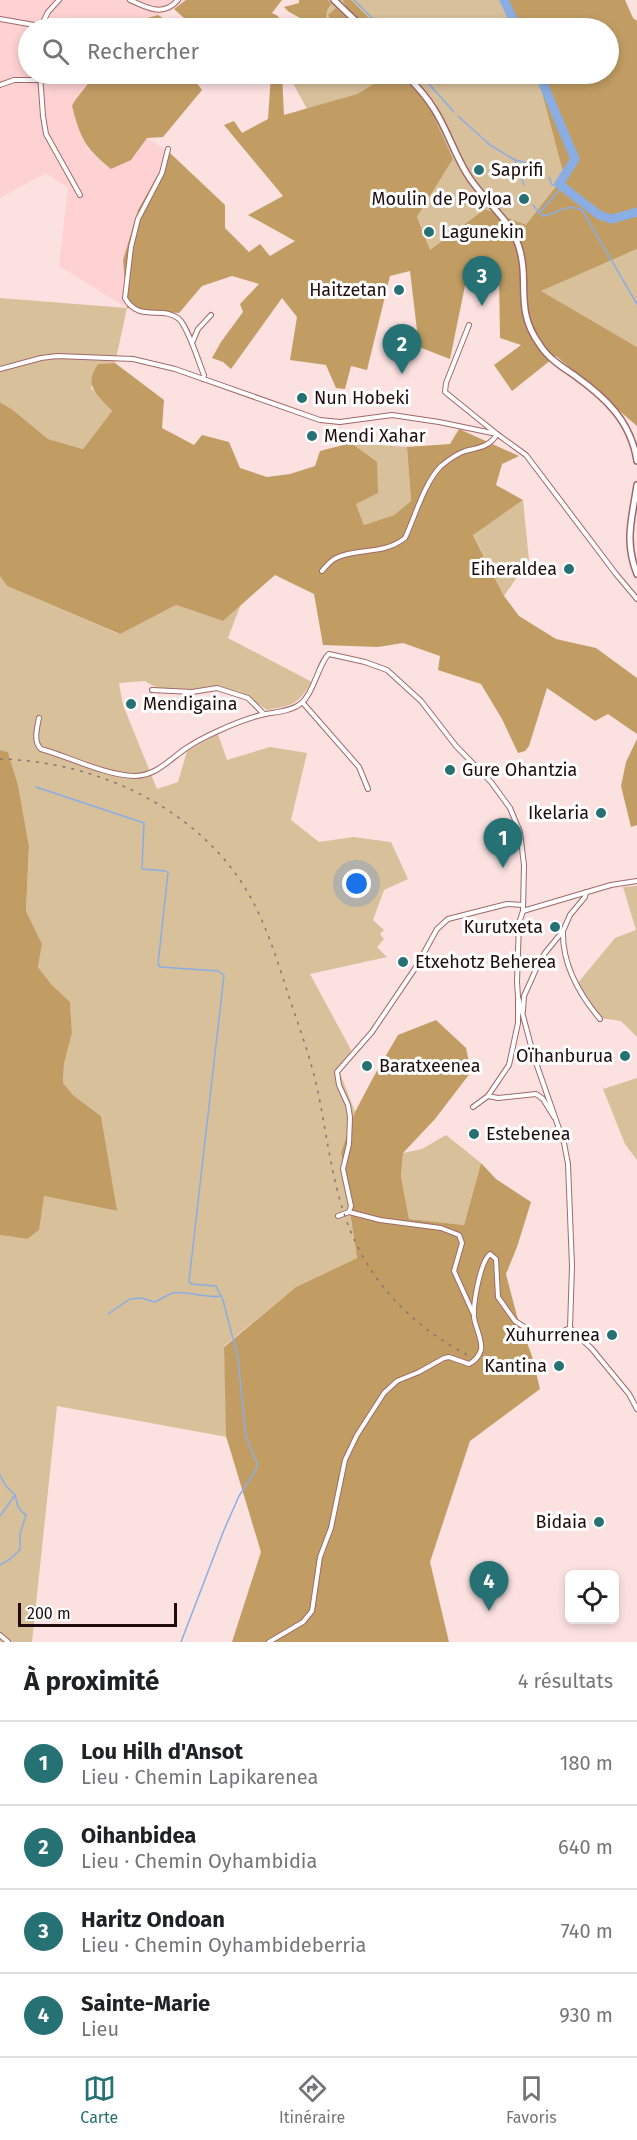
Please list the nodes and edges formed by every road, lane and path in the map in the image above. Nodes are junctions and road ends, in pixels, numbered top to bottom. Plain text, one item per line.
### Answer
1 (59, 0) edge
2 (130, 0) edge
3 (178, 0) edge
4 (334, 0) edge
5 (45, 18) edge
6 (353, 18) edge
7 (0, 19) edge
8 (18, 23) edge
9 (18, 80) edge
10 (40, 84) edge
11 (413, 84) edge
12 (0, 86) edge
13 (168, 149) dead end
14 (80, 195) dead end
15 (211, 315) dead end
16 (469, 325) dead end
17 (192, 344) junction
18 (0, 369) edge
19 (202, 379) junction
20 (497, 434) junction
21 (637, 461) edge
22 (637, 485) edge
23 (322, 571) dead end
24 (637, 574) edge
25 (637, 599) edge
26 (152, 690) dead end
27 (303, 703) junction
28 (264, 714) junction
29 (39, 718) dead end
30 (368, 789) dead end
31 (637, 881) edge
32 (586, 892) junction
33 (523, 905) junction
34 (523, 911) junction
35 (563, 931) junction
36 (518, 997) junction
37 (523, 1018) junction
38 (600, 1019) dead end
39 (488, 1096) junction
40 (473, 1107) dead end
41 (557, 1122) junction
42 (350, 1212) junction
43 (338, 1216) dead end
44 (474, 1314) junction
45 (570, 1328) junction
46 (637, 1409) edge
47 (0, 1635) edge
48 (8, 1642) edge
49 (269, 1642) edge

1 - 5 street
2 - 3 street
4 - 6 street
7 - 8 street
9 - 12 street
10 - 14 street
11 - 21 street
13 - 17 street
15 - 17 street
16 - 20 street
17 - 19 street
18 - 19 street
19 - 20 street
20 - 23 street
20 - 25 street
22 - 24 street
26 - 28 street
27 - 28 street
27 - 30 street
27 - 33 street
28 - 29 street
31 - 32 street
32 - 34 street
32 - 35 street
33 - 34 street
33 - 42 street
34 - 36 street
35 - 37 street
35 - 38 street
36 - 37 street
36 - 39 street
37 - 41 street
39 - 40 street
39 - 41 street
41 - 45 street
42 - 43 street
42 - 44 street
44 - 45 street
44 - 49 street
45 - 46 street
47 - 48 street

